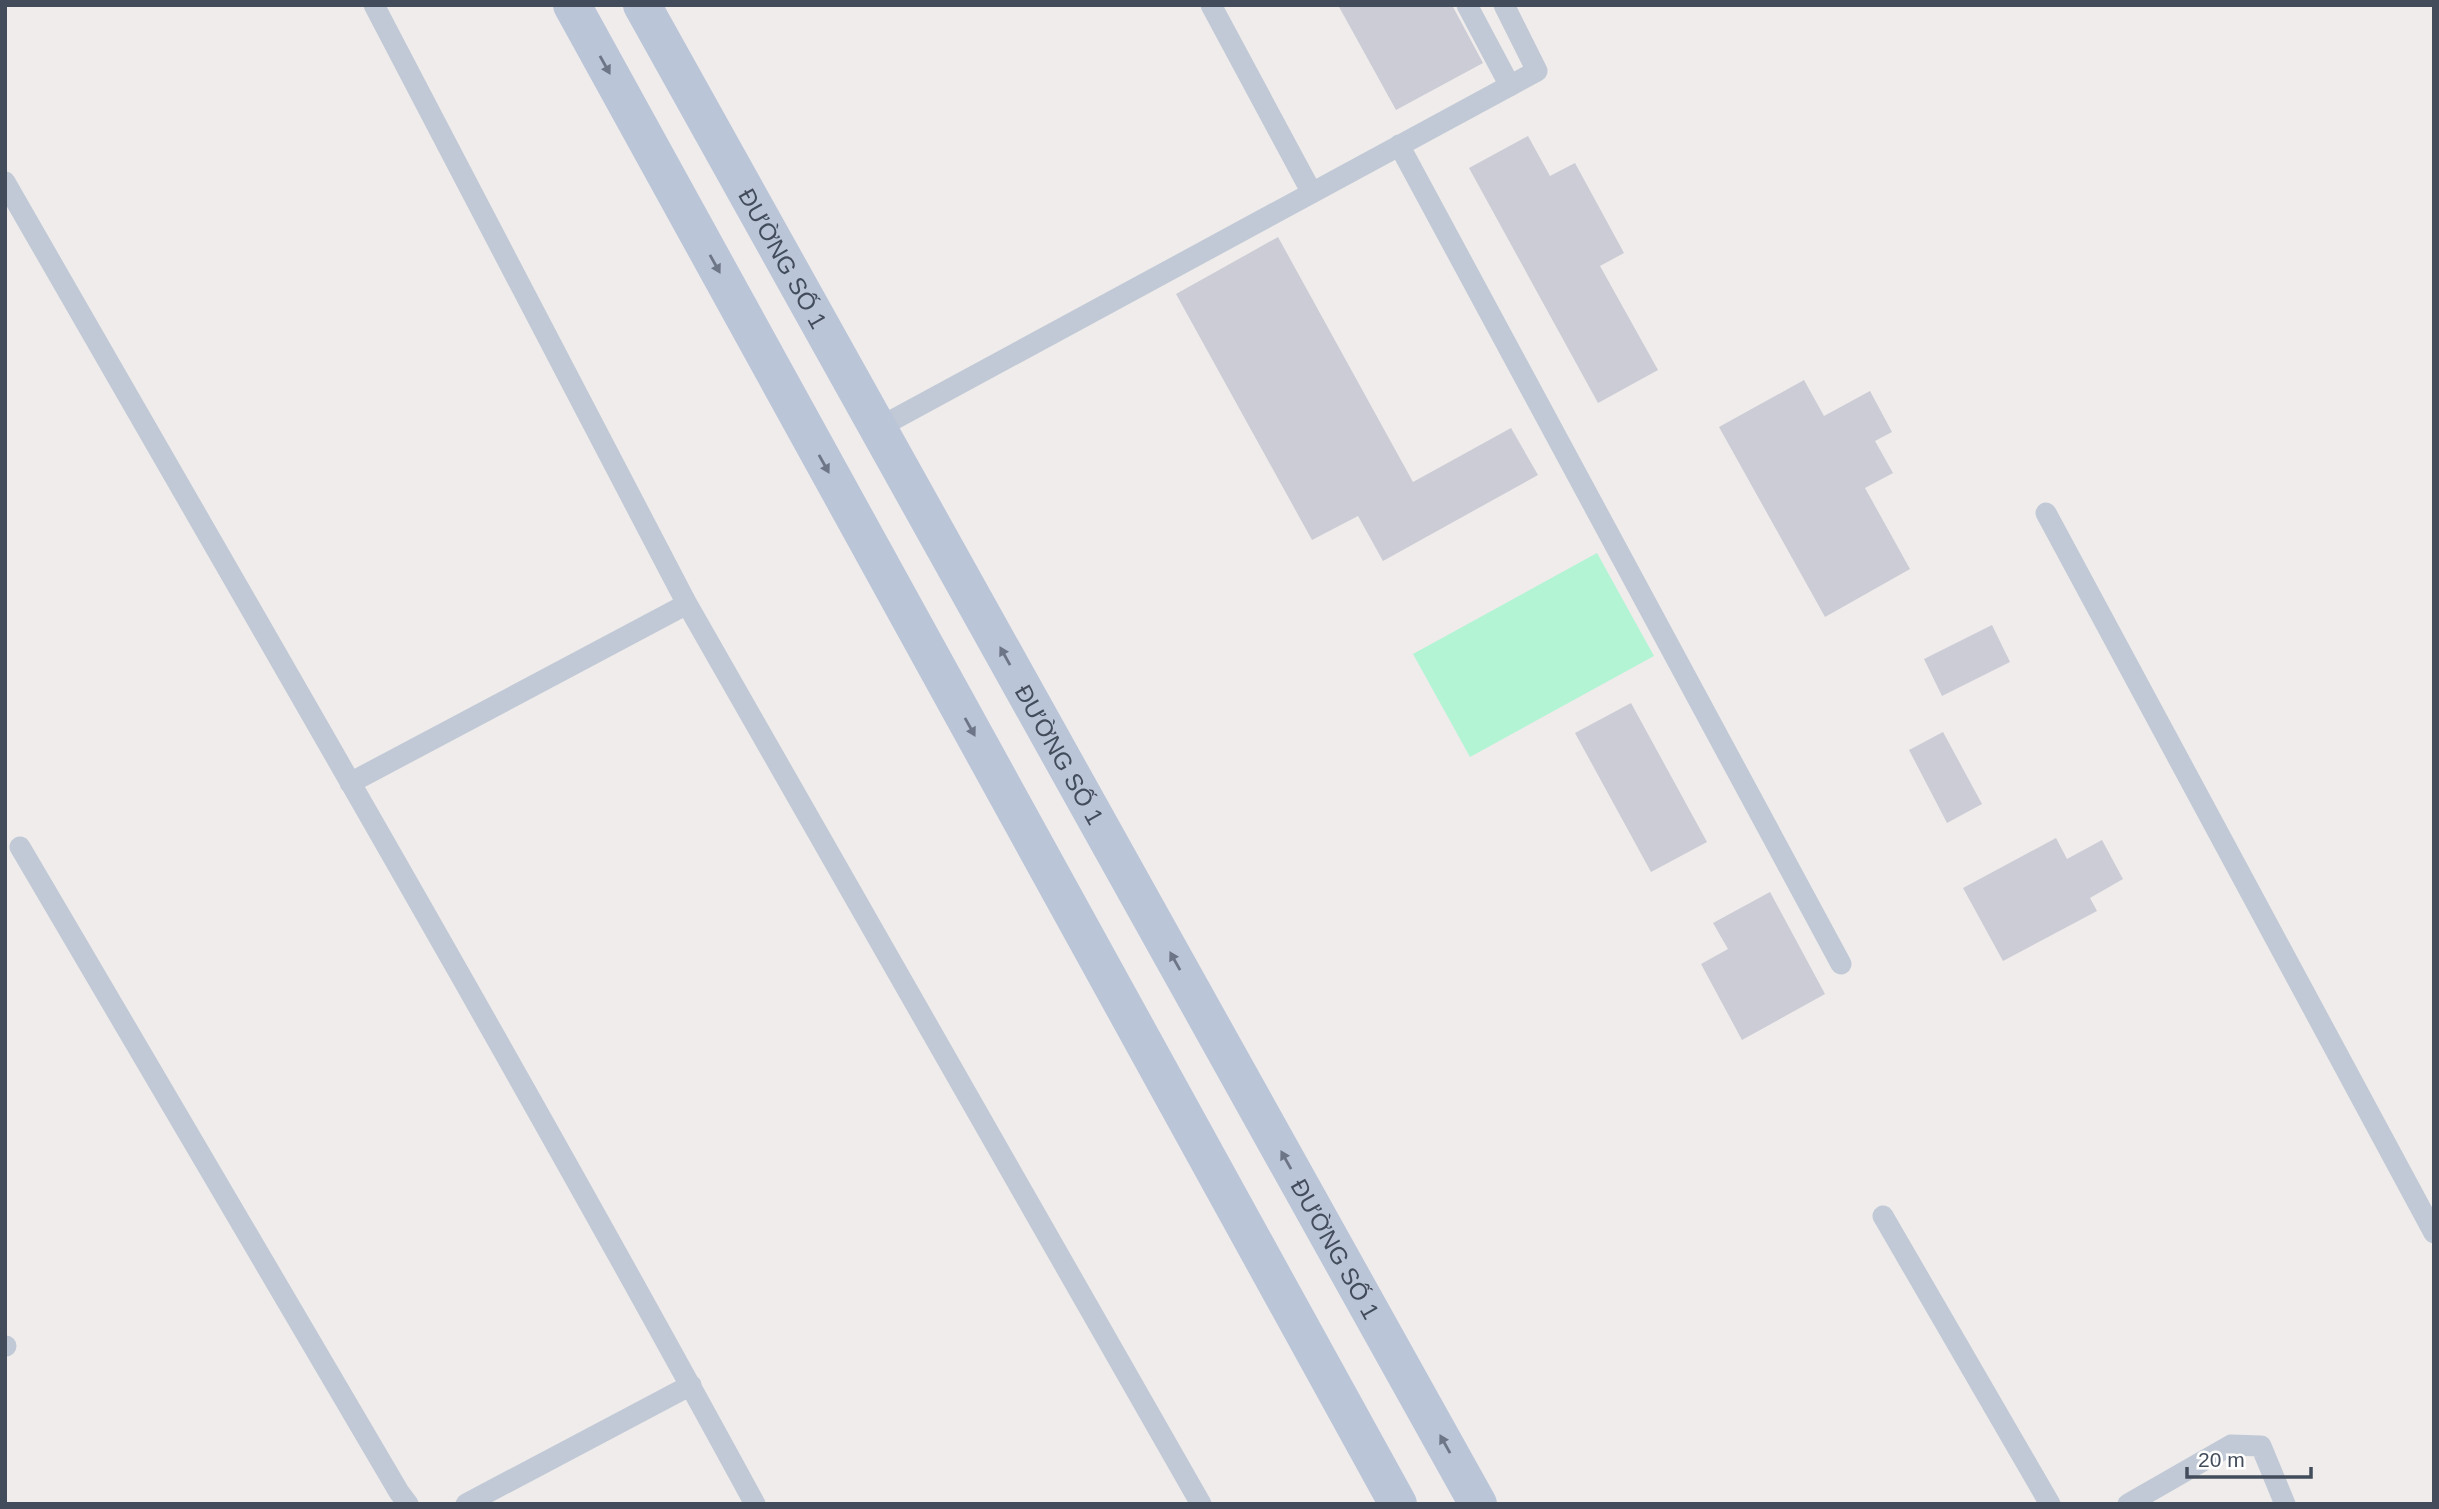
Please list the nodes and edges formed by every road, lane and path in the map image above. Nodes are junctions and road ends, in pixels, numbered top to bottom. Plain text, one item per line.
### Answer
1 (374, 5) edge
2 (572, 5) edge
3 (642, 5) edge
4 (1211, 5) edge
5 (1467, 5) edge
6 (1504, 5) edge
7 (1510, 86) junction
8 (1399, 145) junction
9 (5, 182) edge
10 (1312, 193) junction
11 (878, 428) junction
12 (2046, 513) dead end
13 (687, 604) junction
14 (350, 783) junction
15 (20, 847) dead end
16 (1841, 964) dead end
17 (1883, 1216) dead end
18 (2434, 1233) edge
19 (691, 1385) junction
20 (408, 1504) edge
21 (467, 1504) edge
22 (755, 1504) edge
23 (1200, 1504) edge
24 (1398, 1504) edge
25 (1478, 1504) edge
26 (2050, 1504) edge
27 (2128, 1504) edge
28 (2285, 1504) edge

1 - 13 lane
2 -> 24 main road
3 - 11 main road, ĐƯỜNG SỐ 1
4 - 10 lane
5 - 7 lane
6 - 7 lane
7 - 8 lane
8 - 10 lane
8 - 16 lane
9 - 14 lane
10 - 11 lane
25 -> 11 main road, ĐƯỜNG SỐ 1
12 - 18 lane
13 - 14 lane
13 - 23 lane
14 - 19 lane
15 - 20 lane
17 - 26 lane
19 - 21 lane
19 - 22 lane
27 - 28 lane

